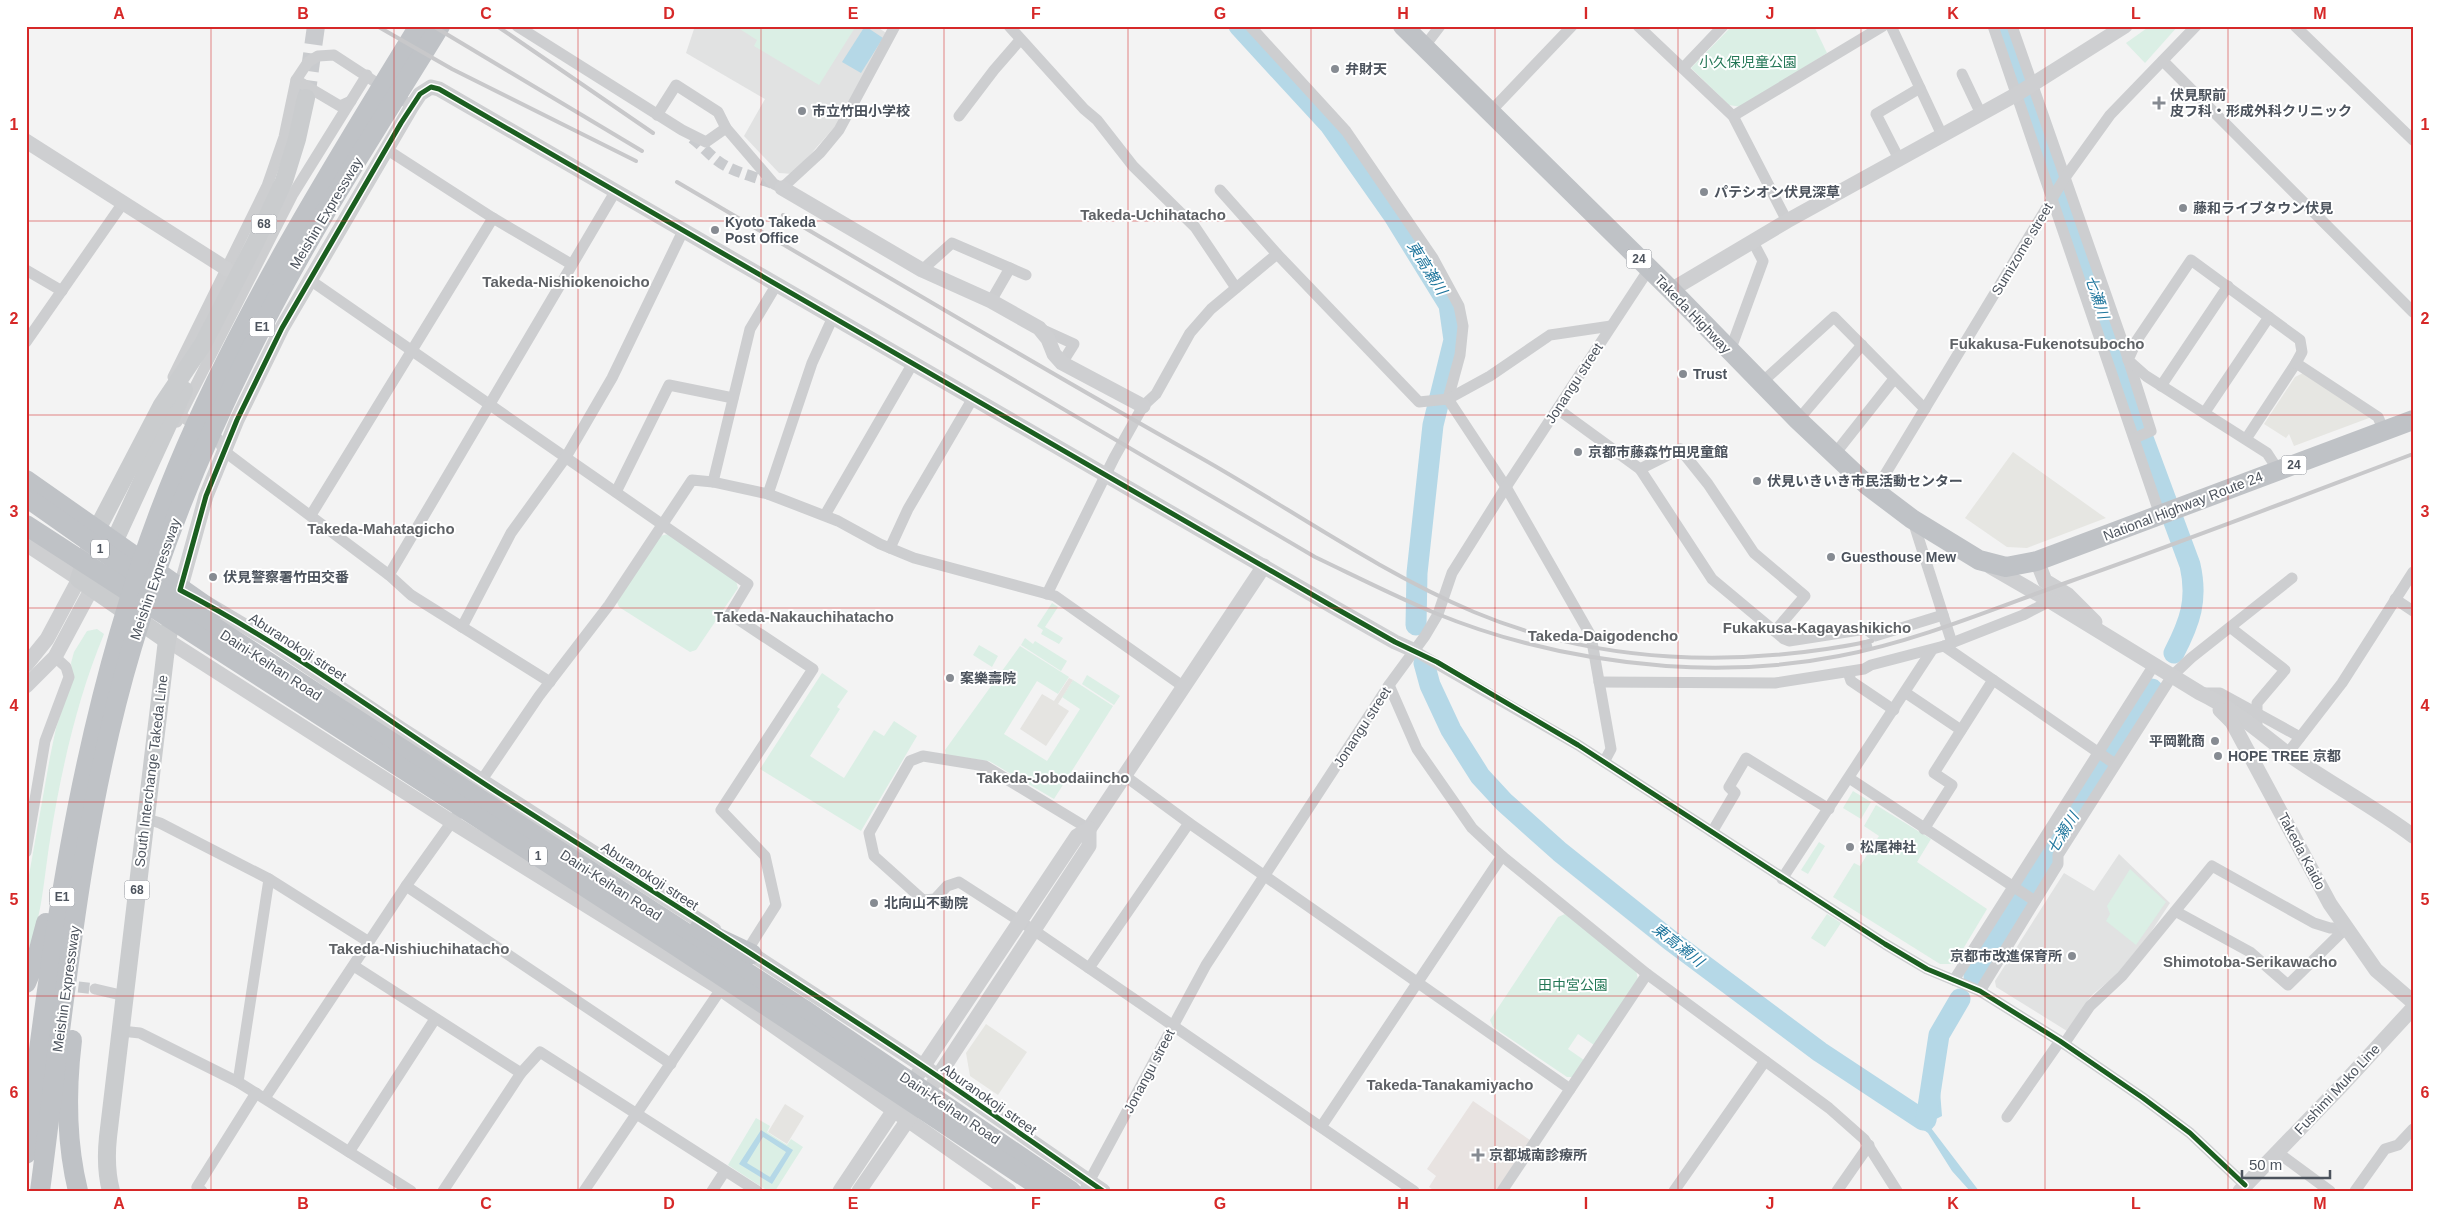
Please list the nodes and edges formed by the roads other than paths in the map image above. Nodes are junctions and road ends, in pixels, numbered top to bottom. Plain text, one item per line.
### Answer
1 (420, 26) edge
2 (440, 26) edge
3 (518, 26) edge
4 (895, 26) edge
5 (1009, 26) edge
6 (1250, 26) edge
7 (1403, 26) edge
8 (1440, 26) edge
9 (1572, 26) edge
10 (1638, 26) edge
11 (1722, 26) edge
12 (1883, 26) edge
13 (1891, 26) edge
14 (1993, 26) edge
15 (2012, 26) edge
16 (2125, 26) edge
17 (2196, 26) edge
18 (2295, 26) edge
19 (1020, 40) junction
20 (1424, 47) junction
21 (2163, 61) junction
22 (1684, 68) junction
23 (1962, 74) dead end
24 (366, 75) junction
25 (296, 80) junction
26 (1920, 88) junction
27 (2025, 89) junction
28 (306, 98) tunnel mouth
29 (351, 101) junction
30 (412, 106) junction
31 (1490, 112) junction
32 (1981, 114) junction
33 (657, 115) junction
34 (960, 116) dead end
35 (1733, 116) junction
36 (726, 128) junction
37 (1942, 135) junction
38 (2413, 140) edge
39 (26, 141) edge
40 (386, 149) junction
41 (1899, 159) junction
42 (2063, 180) junction
43 (778, 186) junction
44 (1220, 190) dead end
45 (615, 192) junction
46 (2053, 198) junction
47 (123, 203) junction
48 (493, 218) junction
49 (1787, 221) junction
50 (683, 231) junction
51 (1753, 242) junction
52 (1277, 254) junction
53 (571, 264) junction
54 (1010, 268) junction
55 (227, 269) junction
56 (1649, 269) junction
57 (26, 270) edge
58 (922, 270) junction
59 (1026, 274) dead end
60 (310, 280) junction
61 (777, 284) junction
62 (2228, 286) junction
63 (1236, 288) junction
64 (1671, 290) junction
65 (62, 291) junction
66 (990, 301) junction
67 (2413, 312) edge
68 (833, 317) junction
69 (2269, 317) junction
70 (1611, 326) junction
71 (1039, 328) junction
72 (26, 342) edge
73 (203, 344) junction
74 (1862, 344) junction
75 (412, 350) junction
76 (1730, 351) junction
77 (2128, 360) junction
78 (913, 363) junction
79 (1062, 363) junction
80 (2296, 363) junction
81 (1894, 379) junction
82 (1761, 383) junction
83 (2161, 386) junction
84 (733, 398) junction
85 (973, 398) junction
86 (1447, 400) junction
87 (490, 404) junction
88 (162, 406) junction
89 (1143, 406) junction
90 (1925, 409) junction
91 (1558, 410) junction
92 (2205, 412) junction
93 (181, 416) junction
94 (1798, 420) junction
95 (2413, 420) edge
96 (2384, 432) junction
97 (2141, 436) junction
98 (2246, 439) junction
99 (158, 448) junction
100 (224, 451) junction
101 (1834, 455) junction
102 (566, 457) junction
103 (1640, 469) junction
104 (2278, 470) junction
105 (1106, 475) junction
106 (26, 480) edge
107 (713, 482) junction
108 (1506, 487) junction
109 (26, 491) edge
110 (1875, 491) junction
111 (616, 492) junction
112 (768, 494) junction
113 (26, 497) edge
114 (2166, 513) junction
115 (311, 515) junction
116 (824, 515) junction
117 (1912, 519) junction
118 (26, 525) edge
119 (662, 526) junction
120 (93, 537) junction
121 (26, 538) edge
122 (26, 544) edge
123 (890, 548) junction
124 (110, 550) junction
125 (1979, 560) junction
126 (2037, 561) junction
127 (1264, 566) junction
128 (2413, 572) edge
129 (388, 575) junction
130 (2292, 578) dead end
131 (85, 584) junction
132 (180, 590) junction
133 (1047, 594) junction
134 (2396, 599) junction
135 (2050, 601) junction
136 (2413, 611) edge
137 (1943, 615) junction
138 (462, 626) junction
139 (2231, 628) junction
140 (1775, 631) junction
141 (1856, 632) junction
142 (2107, 635) junction
143 (167, 640) junction
144 (1865, 640) tunnel mouth
145 (1948, 645) junction
146 (124, 646) junction
147 (1413, 650) junction
148 (1932, 650) junction
149 (55, 657) junction
150 (26, 665) edge
151 (2154, 665) junction
152 (1848, 672) junction
153 (2172, 676) junction
154 (1993, 680) junction
155 (550, 682) junction
156 (1600, 682) junction
157 (1389, 685) junction
158 (26, 686) edge
159 (1184, 687) junction
160 (1906, 693) junction
161 (2200, 693) junction
162 (118, 699) junction
163 (1894, 710) junction
164 (2257, 713) junction
165 (2257, 728) junction
166 (1961, 730) junction
167 (2300, 737) junction
168 (90, 740) junction
169 (2246, 748) junction
170 (2288, 753) junction
171 (2107, 758) junction
172 (1604, 762) junction
173 (1125, 776) junction
174 (1849, 778) junction
175 (481, 781) junction
176 (2076, 808) junction
177 (1829, 809) junction
178 (144, 818) junction
179 (452, 822) junction
180 (1189, 823) junction
181 (1924, 829) junction
182 (1089, 830) junction
183 (1712, 832) junction
184 (2413, 836) edge
185 (2050, 850) junction
186 (26, 852) edge
187 (1502, 856) junction
188 (1266, 876) junction
189 (1782, 878) junction
190 (269, 879) junction
191 (406, 886) junction
192 (2016, 890) junction
193 (2032, 900) junction
194 (2175, 911) junction
195 (1026, 925) junction
196 (2346, 928) junction
197 (369, 942) junction
198 (749, 953) junction
199 (354, 966) junction
200 (1089, 968) junction
201 (1647, 974) junction
202 (1954, 980) junction
203 (1418, 982) junction
204 (26, 983) edge
205 (95, 989) tunnel mouth
206 (721, 989) junction
207 (1980, 991) junction
208 (125, 996) junction
209 (2413, 1002) edge
210 (2413, 1008) edge
211 (754, 1012) junction
212 (435, 1019) junction
213 (1173, 1026) junction
214 (121, 1031) junction
215 (2062, 1042) junction
216 (1765, 1061) junction
217 (671, 1064) junction
218 (923, 1066) junction
219 (521, 1073) junction
220 (938, 1077) junction
221 (238, 1082) junction
222 (1570, 1089) junction
223 (260, 1096) junction
224 (894, 1109) junction
225 (636, 1114) junction
226 (2006, 1117) dead end
227 (908, 1120) junction
228 (1321, 1127) junction
229 (2413, 1129) edge
230 (1868, 1145) junction
231 (349, 1152) junction
232 (2277, 1152) junction
233 (26, 1154) edge
234 (725, 1170) junction
235 (1087, 1186) edge
236 (2242, 1188) edge
237 (40, 1191) edge
238 (78, 1191) edge
239 (111, 1191) edge
240 (202, 1191) edge
241 (411, 1191) edge
242 (443, 1191) edge
243 (584, 1191) edge
244 (712, 1191) edge
245 (757, 1191) edge
246 (840, 1191) edge
247 (860, 1191) edge
248 (1009, 1191) edge
249 (1046, 1191) edge
250 (1072, 1191) edge
251 (1103, 1191) edge
252 (1414, 1191) edge
253 (1502, 1191) edge
254 (1674, 1191) edge
255 (1837, 1191) edge
256 (1897, 1191) edge
257 (2330, 1191) edge
258 (2355, 1191) edge

1 - 146 highway, Meishin Expressway / E1
2 - 146 highway, Meishin Expressway / E1
3 - 33 street
4 - 43 street
5 - 19 street
6 - 86 street
7 - 20 highway, Takeda Highway / 24
8 - 20 street
9 - 31 street
10 - 22 street
11 - 22 street
12 - 35 street
13 - 26 street
14 - 27 street
15 - 27 street
16 - 27 street
17 - 21 street, Sumizome street
18 - 38 street
19 - 34 street
19 - 63 street
20 - 31 highway, Takeda Highway / 24
21 - 42 street, Sumizome street
21 - 67 street
22 - 35 street
23 - 32 street
24 - 25 street
24 - 29 street
24 - 30 street
25 - 29 street
25 - 55 street
26 - 37 street
26 - 41 street
27 - 32 street
27 - 42 street
27 - 46 street
28 - 73 main road, 68
29 - 93 street
30 - 40 street
30 - 45 street
31 - 56 highway, Takeda Highway / 24
32 - 37 street
33 - 36 street
33 - 36 street
35 - 49 street
36 - 43 street
37 - 41 street
39 - 47 street
40 - 48 street
40 - 60 street
41 - 49 street
42 - 46 street, Sumizome street
42 - 77 street
43 - 58 street
44 - 52 street
45 - 50 street
45 - 53 street
46 - 90 street, Sumizome street
46 - 97 street
47 - 55 street
47 - 65 street
48 - 53 street
48 - 75 street
49 - 51 street
50 - 61 street
50 - 102 street
51 - 64 street
51 - 76 street
52 - 63 street
52 - 86 street
53 - 87 street
54 - 58 street
54 - 59 street
54 - 66 street
55 - 88 street
56 - 64 highway, Takeda Highway / 24
56 - 70 street, Jonangu street
57 - 65 street
58 - 66 street
60 - 75 street
60 - 100 street
61 - 68 street
61 - 84 street
62 - 69 street
62 - 77 street
62 - 83 street
63 - 89 street
64 - 76 highway, Takeda Highway / 24
65 - 72 street
66 - 71 street
68 - 78 street
68 - 112 street
69 - 80 street
69 - 92 street
70 - 86 street
70 - 91 street, Jonangu street
71 - 79 street
71 - 79 street
73 - 88 main road, 68
73 - 99 main road, 68
74 - 81 street
74 - 82 street
74 - 94 street
75 - 87 street
75 - 115 street
76 - 82 highway, Takeda Highway / 24
77 - 83 street
77 - 97 street
78 - 85 street
78 - 116 street
79 - 89 street
80 - 96 street
80 - 98 street
81 - 90 street
81 - 101 street
82 - 94 highway, Takeda Highway / 24
83 - 92 street
84 - 107 street
84 - 111 street
85 - 105 street
85 - 123 street
86 - 108 street
87 - 102 street
87 - 129 street
88 - 120 main road, 68
89 - 105 street
90 - 110 street, Sumizome street
91 - 103 street
91 - 108 street, Jonangu street
92 - 98 street
93 - 99 street
93 - 100 street
94 - 101 highway, Takeda Highway / 24
95 - 96 highway, National Highway Route 24 / 24
96 - 104 highway, National Highway Route 24 / 24
97 - 114 street
98 - 104 street
99 - 124 main road, 68
100 - 115 street
100 - 132 street
101 - 110 highway, Takeda Highway / 24
102 - 111 street
102 - 138 street
103 - 140 street
103 - 140 street
104 - 114 highway, National Highway Route 24 / 24
105 - 127 street
105 - 133 street
106 - 198 highway
107 - 112 street
107 - 119 street
108 - 147 street, Jonangu street
108 - 156 street
109 - 120 street, Aburanokoji street
110 - 117 highway, Takeda Highway / 24
111 - 119 street
112 - 116 street
113 - 250 highway, Daini-Keihan Road / 1
114 - 126 highway, National Highway Route 24 / 24
115 - 129 street
116 - 123 street
117 - 125 highway, Takeda Highway / 24
117 - 137 street
118 - 249 highway, Daini-Keihan Road / 1
119 - 155 street
119 - 198 street
120 - 124 main road, Aburanokoji street
120 - 131 main road, 68
121 - 211 highway
122 - 131 street
123 - 133 street
124 - 131 main road, 68
124 - 132 main road, Aburanokoji street
125 - 126 highway, National Highway Route 24 / 24
125 - 135 street, Takeda Kaido
126 - 142 street
127 - 147 street
127 - 159 street
128 - 134 street
129 - 138 street
130 - 139 street
131 - 143 main road
131 - 149 street
131 - 150 street
132 - 143 main road, South Interchange Takeda Line / 68
132 - 175 street, Aburanokoji street
133 - 159 street
134 - 136 street
134 - 167 street
135 - 142 street, Takeda Kaido
135 - 145 street
137 - 141 street
137 - 145 street
138 - 155 street
139 - 153 street
139 - 164 street
140 - 141 street
141 - 144 street
142 - 151 street, Takeda Kaido
143 - 178 main road, South Interchange Takeda Line / 68
143 - 179 street
145 - 148 street
145 - 154 street
146 - 162 highway, Meishin Expressway / E1
146 - 168 highway, Meishin Expressway / E1
147 - 157 street, Jonangu street
147 - 172 street
148 - 152 street
148 - 160 street
149 - 158 street
149 - 186 street
151 - 153 street, Takeda Kaido
151 - 171 street
152 - 156 street
152 - 163 street
153 - 161 street, Takeda Kaido
153 - 171 street
154 - 166 street
154 - 171 street
155 - 175 street
156 - 172 street
157 - 187 street
157 - 188 street, Jonangu street
159 - 173 street
160 - 163 street
160 - 166 street
161 - 164 street
161 - 165 street, Takeda Kaido
161 - 169 street, Takeda Kaido
162 - 237 highway, Meishin Expressway / E1
162 - 238 highway
163 - 174 street
164 - 165 street
164 - 167 street
165 - 169 street
165 - 170 street, Takeda Kaido
166 - 181 street
167 - 170 street
168 - 204 highway
168 - 233 highway, Meishin Expressway / E1
169 - 196 street, Takeda Kaido
170 - 184 street, Takeda Kaido
171 - 176 street
171 - 176 street
172 - 183 street
173 - 180 street
173 - 182 street
174 - 177 street
174 - 181 street
175 - 179 street
175 - 198 street, Aburanokoji street
176 - 185 street
176 - 185 street
177 - 183 street
177 - 189 street
178 - 190 street
178 - 208 main road, South Interchange Takeda Line / 68
179 - 191 street
179 - 206 street
180 - 188 street
180 - 200 street
181 - 192 street
182 - 195 street
182 - 195 street
183 - 189 street
185 - 192 street
185 - 193 street
187 - 201 street
187 - 203 street
188 - 203 street
188 - 213 street, Jonangu street
189 - 202 street
190 - 197 street
190 - 221 street
191 - 197 street
191 - 217 street
192 - 193 street
192 - 202 street
193 - 207 street
194 - 196 street
194 - 196 street
194 - 215 street
195 - 200 street
195 - 218 street
195 - 220 street
196 - 209 street, Takeda Kaido
197 - 199 street
198 - 218 street, Aburanokoji street
199 - 212 street
199 - 223 street
200 - 213 street
201 - 216 street
201 - 222 street
202 - 207 street
203 - 222 street
203 - 228 street
205 - 208 street
206 - 211 street
206 - 217 street
207 - 215 street
208 - 214 main road, South Interchange Takeda Line / 68
210 - 232 street, Fushimi Muko Line
211 - 224 street
212 - 219 street
212 - 231 street
213 - 228 street
213 - 235 street, Jonangu street
214 - 221 street
214 - 239 main road, South Interchange Takeda Line / 68
215 - 226 street
215 - 236 street
216 - 230 street
216 - 254 street
217 - 225 street
218 - 220 street, Aburanokoji street
218 - 224 street
219 - 225 street
219 - 242 street
220 - 227 street
220 - 235 street, Aburanokoji street
221 - 223 street
222 - 253 street
223 - 231 street
223 - 240 street
224 - 227 street
224 - 246 street
225 - 234 street
225 - 243 street
227 - 247 street
227 - 248 street
228 - 252 street
229 - 258 street
230 - 255 street
230 - 256 street
231 - 241 street
232 - 236 street, Fushimi Muko Line
232 - 257 street
234 - 244 street
234 - 245 street
235 - 251 street, Aburanokoji street

